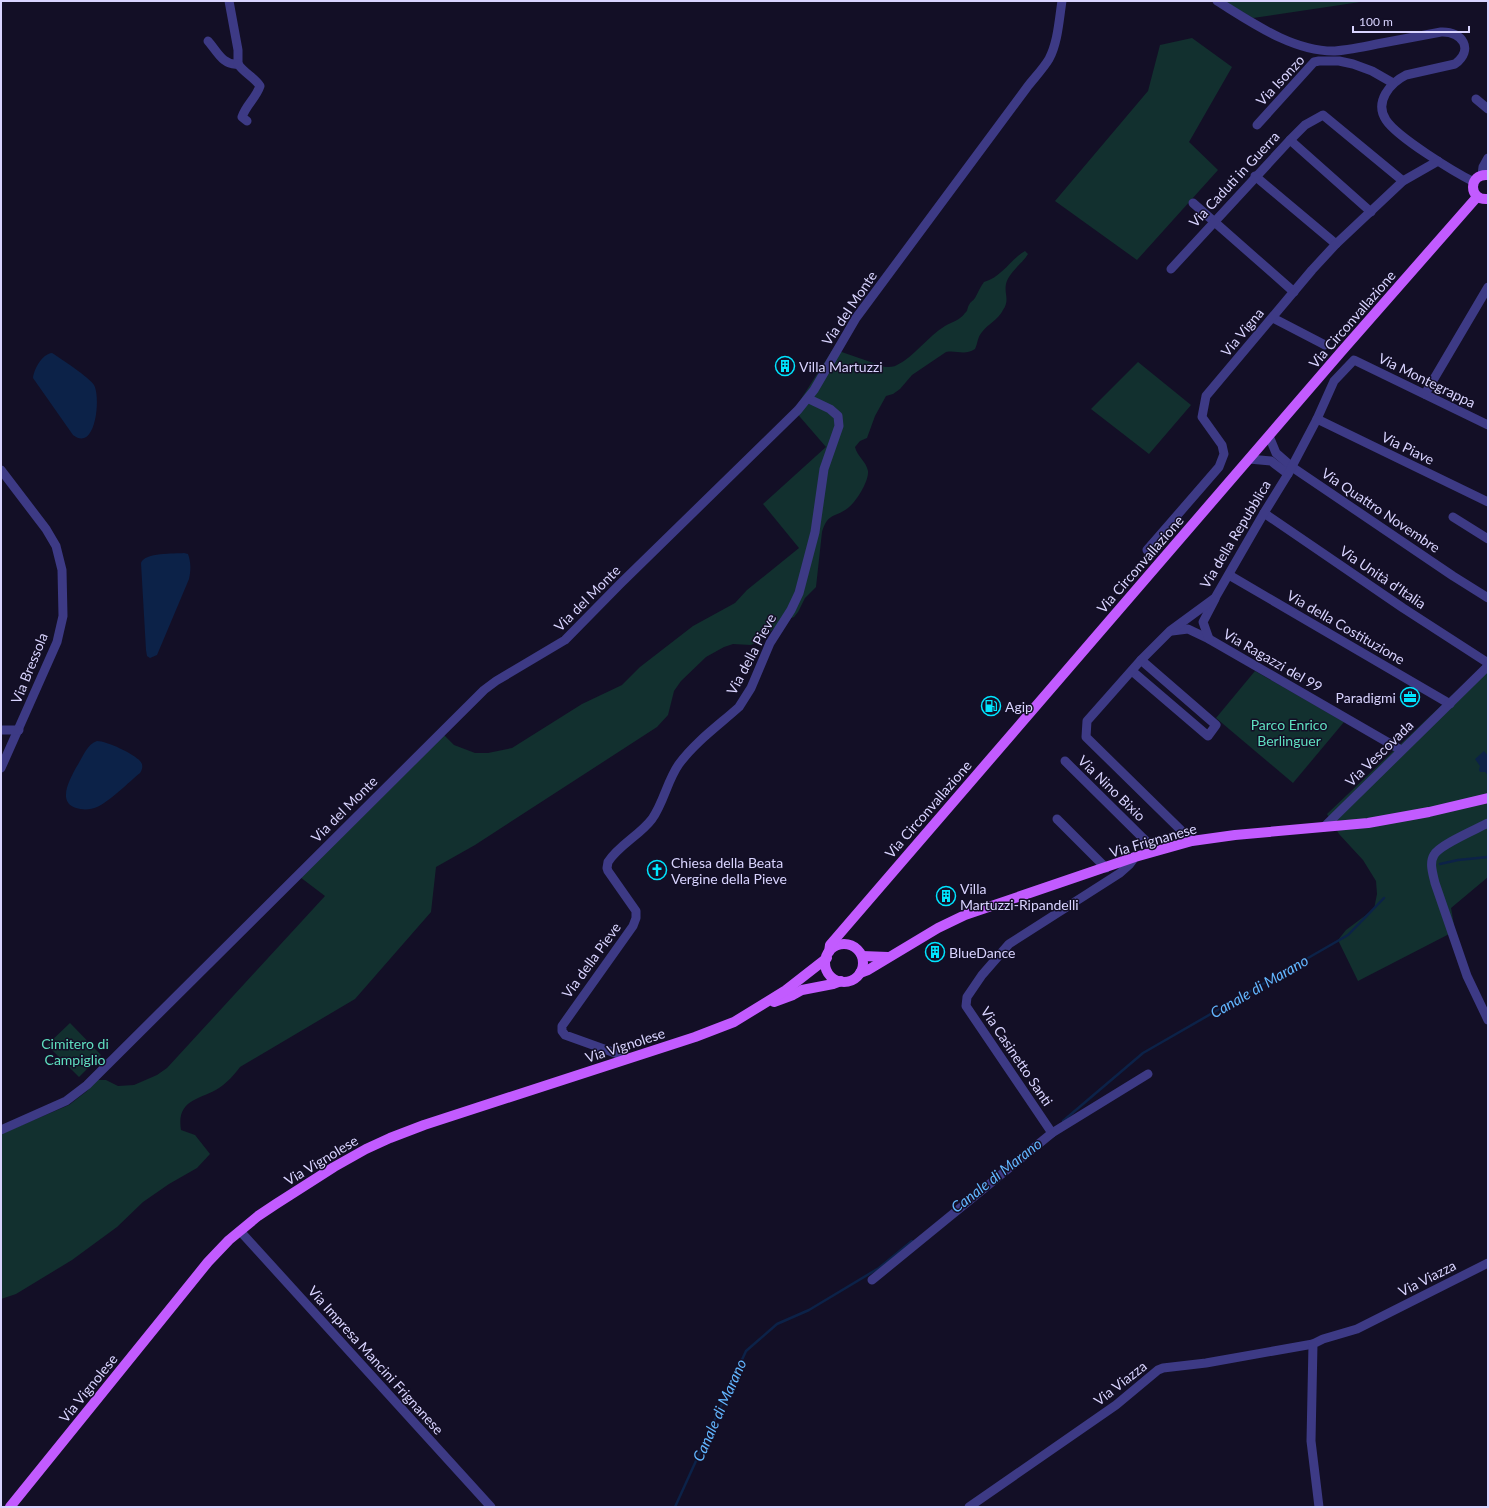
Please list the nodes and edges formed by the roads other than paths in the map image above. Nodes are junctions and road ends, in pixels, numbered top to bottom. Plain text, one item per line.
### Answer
1 (229, 1) edge
2 (1062, 1) edge
3 (1217, 1) edge
4 (208, 41) dead end
5 (238, 64) junction
6 (1393, 83) junction
7 (1476, 99) dead end
8 (1488, 109) edge
9 (247, 121) dead end
10 (1257, 125) dead end
11 (1290, 140) junction
12 (1488, 158) edge
13 (1438, 161) junction
14 (1485, 175) edge
15 (1255, 176) junction
16 (1403, 181) junction
17 (1474, 182) junction
18 (1477, 197) junction
19 (1488, 199) edge
20 (1193, 203) dead end
21 (1371, 212) junction
22 (1213, 221) junction
23 (1336, 244) junction
24 (1171, 268) dead end
25 (1488, 287) edge
26 (1294, 292) junction
27 (1273, 318) junction
28 (1325, 345) dead end
29 (1354, 360) joint
30 (1425, 394) junction
31 (808, 399) junction
32 (1317, 419) junction
33 (1488, 425) edge
34 (1269, 436) junction
35 (1249, 459) junction
36 (1, 470) edge
37 (1290, 470) junction
38 (1488, 502) edge
39 (1264, 513) junction
40 (1453, 517) dead end
41 (1488, 539) edge
42 (1147, 550) dead end
43 (1229, 575) junction
44 (1215, 598) junction
45 (1488, 598) edge
46 (1170, 631) junction
47 (1209, 639) junction
48 (1141, 660) junction
49 (1488, 665) edge
50 (1132, 670) junction
51 (1450, 704) junction
52 (1, 730) edge
53 (18, 730) junction
54 (1401, 750) junction
55 (1065, 761) dead end
56 (1, 768) edge
57 (1488, 798) edge
58 (1057, 819) dead end
59 (1488, 823) edge
60 (1324, 827) junction
61 (1192, 841) junction
62 (1156, 851) junction
63 (1135, 857) junction
64 (1106, 868) junction
65 (845, 928) junction
66 (846, 945) junction
67 (828, 955) junction
68 (862, 956) junction
69 (888, 957) junction
70 (860, 973) junction
71 (841, 981) junction
72 (760, 1006) junction
73 (1488, 1020) edge
74 (629, 1058) junction
75 (1148, 1074) dead end
76 (1, 1130) edge
77 (1051, 1131) junction
78 (240, 1231) junction
79 (1488, 1263) edge
80 (872, 1280) dead end
81 (1313, 1344) junction
82 (10, 1507) edge
83 (491, 1507) edge
84 (969, 1507) edge
85 (1319, 1507) edge

1 - 5 street
2 - 31 street, Via del Monte
3 - 6 street
4 - 5 street
5 - 9 street
6 - 10 street, Via Isonzo
6 - 13 street
7 - 8 street
11 - 15 street, Via Caduti in Guerra
11 - 16 street, Via Caduti in Guerra
11 - 21 street
12 - 14 street
13 - 16 street, Via Vigna
13 - 17 street
14 - 17 main road
15 - 22 street, Via Caduti in Guerra
15 - 23 street
16 - 21 street, Via Vigna
17 - 18 main road
18 - 19 main road
18 - 34 main road, Via Circonvallazione
20 - 22 street
21 - 23 street, Via Vigna
22 - 24 street, Via Caduti in Guerra
22 - 26 street
23 - 26 street, Via Vigna
25 - 30 street
26 - 27 street, Via Vigna
27 - 28 street
27 - 42 street, Via Vigna
29 - 30 street, Via Montegrappa
29 - 32 street, Via della Repubblica
30 - 33 street, Via Montegrappa
31 - 74 street, Via della Pieve
31 - 76 street, Via del Monte
32 - 37 street, Via della Repubblica
32 - 38 street, Via Piave
34 - 35 main road, Via Circonvallazione
34 - 37 street, Via Quattro Novembre
35 - 37 street
35 - 65 main road, Via Circonvallazione
36 - 53 street, Via Bressola
37 - 39 street, Via della Repubblica
37 - 45 street, Via Quattro Novembre
39 - 43 street, Via della Repubblica
39 - 49 street, Via Unità d'Italia
40 - 41 street
43 - 44 street, Via della Repubblica
43 - 51 street, Via della Costituzione
44 - 46 street, Via della Repubblica
44 - 47 street
46 - 47 street, Via Ragazzi del 99
46 - 48 street, Via della Repubblica
47 - 54 street, Via Ragazzi del 99
48 - 50 street, Via della Repubblica
48 - 50 street
49 - 51 street, Via Vescovada
50 - 61 street, Via della Repubblica
51 - 54 street, Via Vescovada
52 - 53 street
53 - 56 street, Via Bressola
54 - 60 street, Via Vescovada
55 - 62 street, Via Nino Bixio
57 - 60 main road, Via Frignanese
58 - 64 street
59 - 73 street
60 - 61 main road, Via Frignanese
61 - 62 main road, Via Frignanese
62 - 63 main road, Via Frignanese
63 - 64 main road, Via Frignanese
63 - 77 street, Via Casinetto Santi
64 - 69 main road, Via Frignanese
65 - 66 main road
65 - 67 main road, Via Circonvallazione
66 - 67 main road
66 - 68 main road
67 - 71 main road
67 - 72 main road, Via Circonvallazione
68 - 69 main road
68 - 70 main road
69 - 70 main road, Via Frignanese
70 - 71 main road
71 - 72 main road
72 - 74 main road, Via Vignolese
74 - 78 main road, Via Vignolese
75 - 77 street
77 - 80 street
78 - 82 main road, Via Vignolese
78 - 83 street, Via Impresa Mancini Frignanese
79 - 81 street, Via Viazza
81 - 84 street, Via Viazza
81 - 85 street

